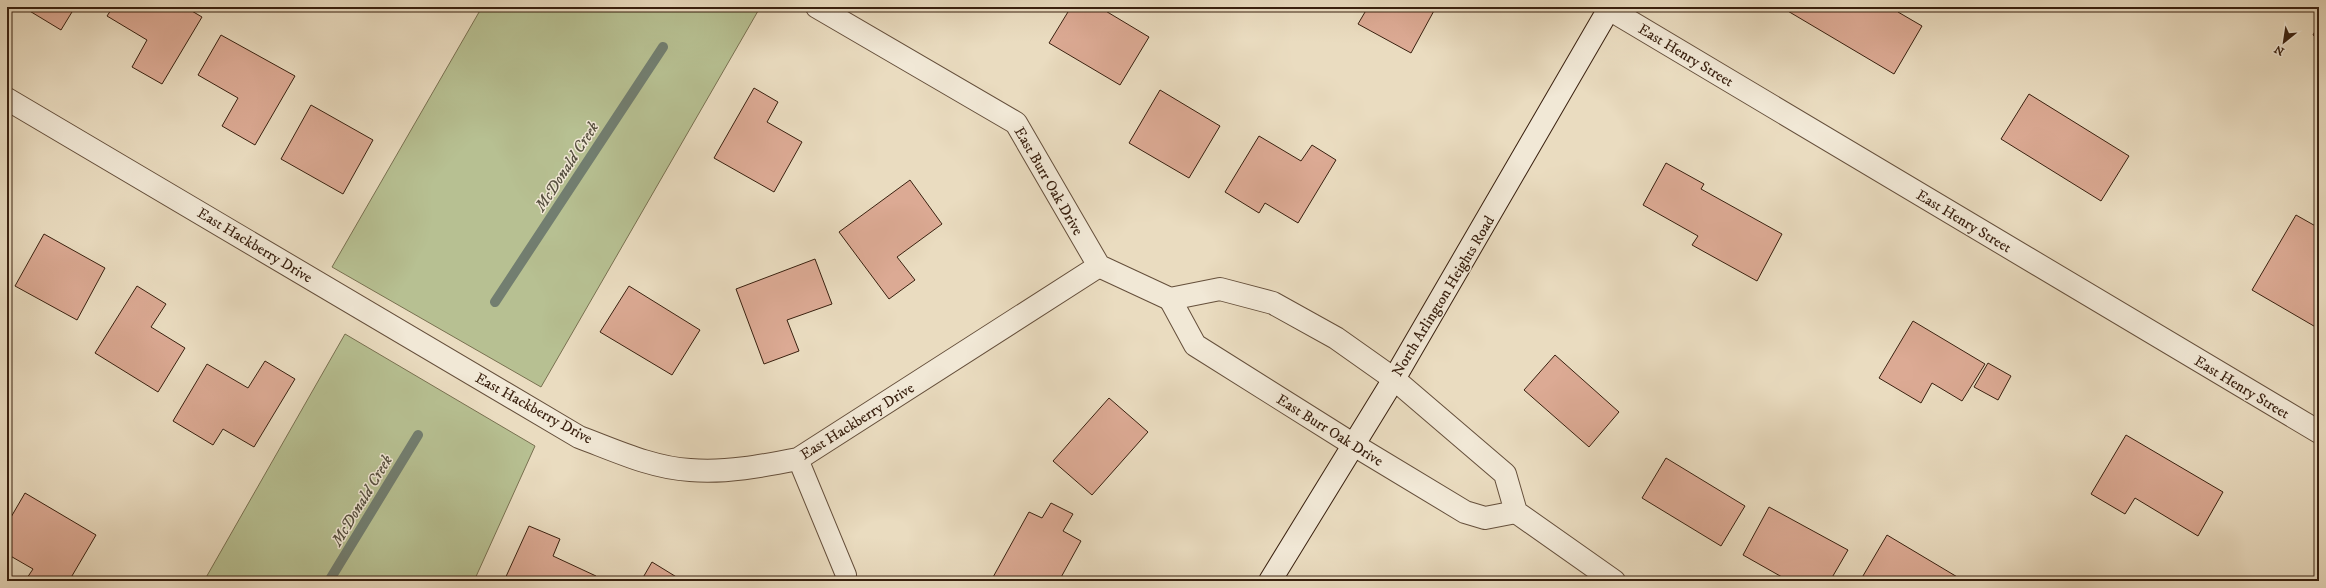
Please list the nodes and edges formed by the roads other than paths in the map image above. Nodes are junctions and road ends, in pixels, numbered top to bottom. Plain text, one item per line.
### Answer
1 (818, 7) edge
2 (1610, 8) edge
3 (7, 99) edge
4 (1099, 266) junction
5 (1170, 299) junction
6 (1394, 379) junction
7 (2319, 432) edge
8 (1354, 445) junction
9 (798, 459) junction
10 (1516, 512) junction
11 (846, 575) dead end
12 (1270, 581) edge
13 (1614, 581) edge

1 - 4 street, East Burr Oak Drive
2 - 6 street, North Arlington Heights Road
2 - 7 street, East Henry Street
3 - 9 street, East Hackberry Drive
4 - 5 street
4 - 9 street, East Hackberry Drive
5 - 6 street
5 - 8 street, East Burr Oak Drive
6 - 8 street, North Arlington Heights Road
6 - 10 street
8 - 10 street, East Burr Oak Drive
8 - 12 street, North Arlington Heights Road
9 - 11 lane
10 - 13 street

